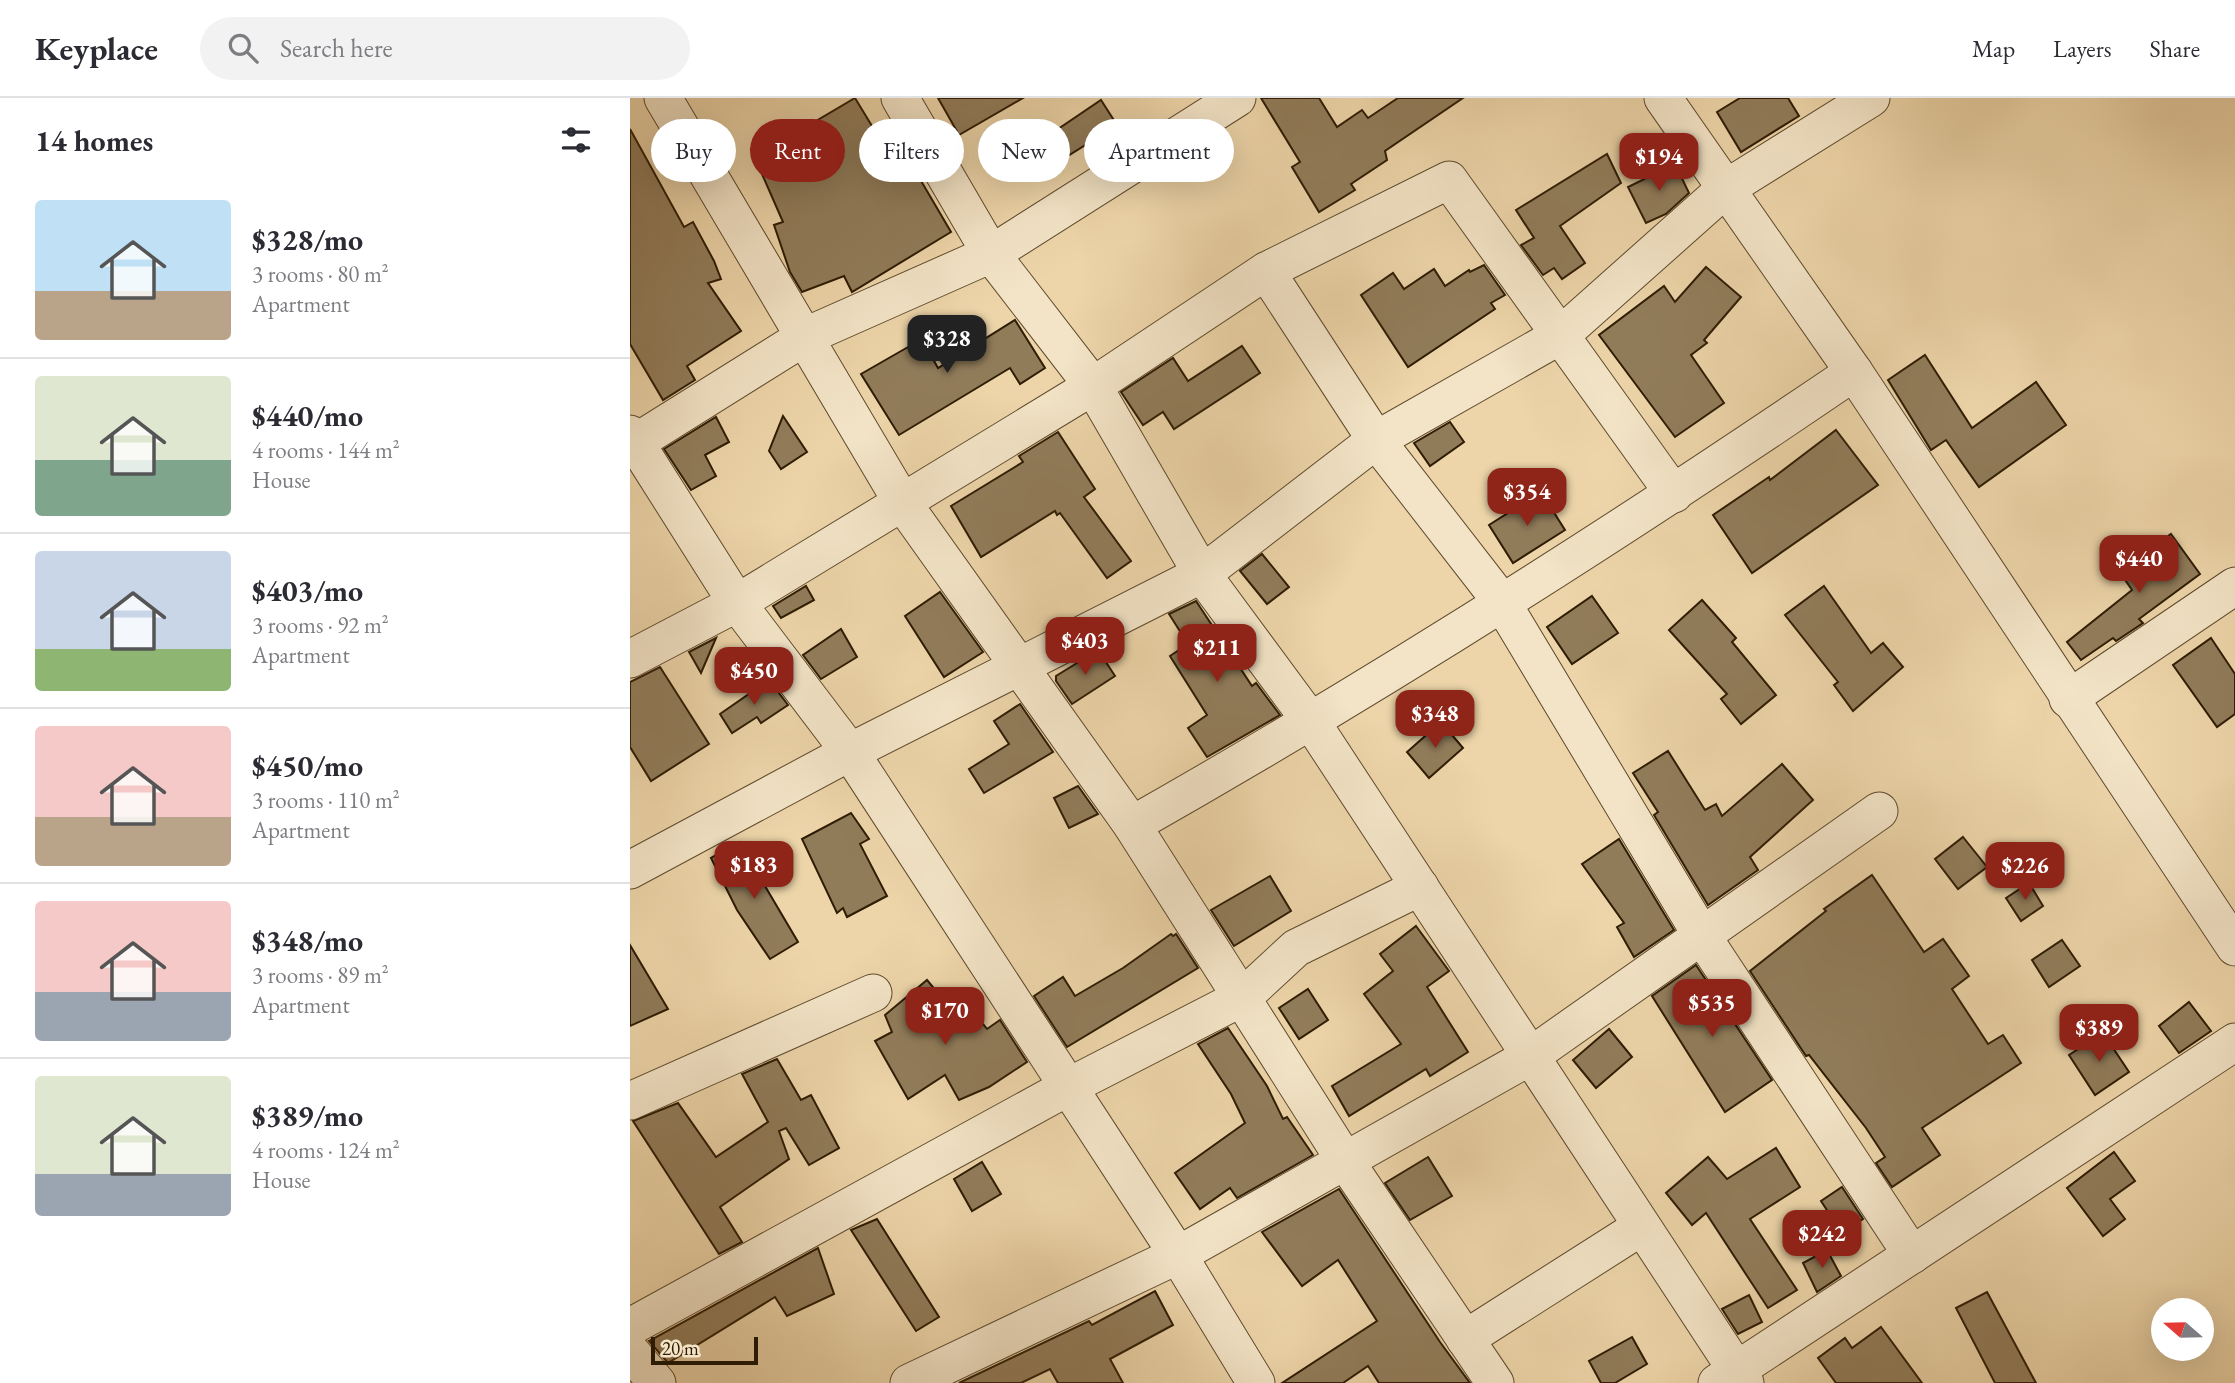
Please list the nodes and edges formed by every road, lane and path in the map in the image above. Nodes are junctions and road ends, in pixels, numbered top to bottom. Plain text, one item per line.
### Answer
1 (663, 98) edge
2 (900, 98) edge
3 (1237, 98) edge
4 (1663, 98) edge
5 (1871, 98) edge
6 (1725, 189) junction
7 (991, 254) junction
8 (1266, 271) junction
9 (1561, 335) junction
10 (806, 336) junction
11 (1854, 372) junction
12 (1093, 386) junction
13 (1376, 440) junction
14 (632, 441) edge
15 (1674, 494) junction
16 (902, 502) junction
17 (1202, 574) junction
18 (2235, 586) edge
19 (1501, 601) junction
20 (737, 603) junction
21 (630, 659) edge
22 (1018, 667) junction
23 (2068, 699) junction
24 (1312, 723) junction
25 (850, 752) junction
26 (1879, 811) dead end
27 (1132, 825) junction
28 (630, 870) edge
29 (1420, 887) junction
30 (1702, 936) junction
31 (2235, 947) edge
32 (873, 993) dead end
33 (1243, 997) junction
34 (2235, 1042) edge
35 (1529, 1057) junction
36 (1068, 1087) junction
37 (630, 1101) edge
38 (1344, 1159) junction
39 (1641, 1227) junction
40 (1178, 1255) junction
41 (1912, 1255) junction
42 (630, 1327) edge
43 (1465, 1339) junction
44 (630, 1351) edge
45 (1733, 1379) edge
46 (657, 1383) edge
47 (909, 1383) edge
48 (1256, 1383) edge
49 (1495, 1383) edge

1 - 10 street
2 - 7 street
3 - 7 street
4 - 6 street
5 - 6 street
6 - 9 street
6 - 11 street
7 - 10 street
7 - 12 street
8 - 9 street
8 - 12 street
8 - 13 street
9 - 13 street
9 - 15 street
10 - 14 street
10 - 16 street
11 - 15 street
11 - 23 street
12 - 16 street
12 - 17 street
13 - 17 street
13 - 19 street
14 - 20 street
15 - 19 street
16 - 20 street
16 - 22 street
17 - 22 street
17 - 24 street
18 - 23 street
19 - 24 street
19 - 30 street
20 - 21 street
20 - 25 street
22 - 25 street
22 - 27 street
23 - 31 street
24 - 27 street
24 - 29 street
25 - 28 street
25 - 36 street
26 - 30 street
27 - 33 street
29 - 33 street
29 - 35 street
30 - 35 street
30 - 41 street
32 - 37 street
33 - 36 street
33 - 38 street
34 - 41 street
35 - 38 street
35 - 39 street
36 - 40 street
36 - 42 street
38 - 40 street
38 - 43 street
39 - 43 street
39 - 45 street
40 - 47 street
40 - 48 street
41 - 45 street
43 - 49 street
44 - 46 street

